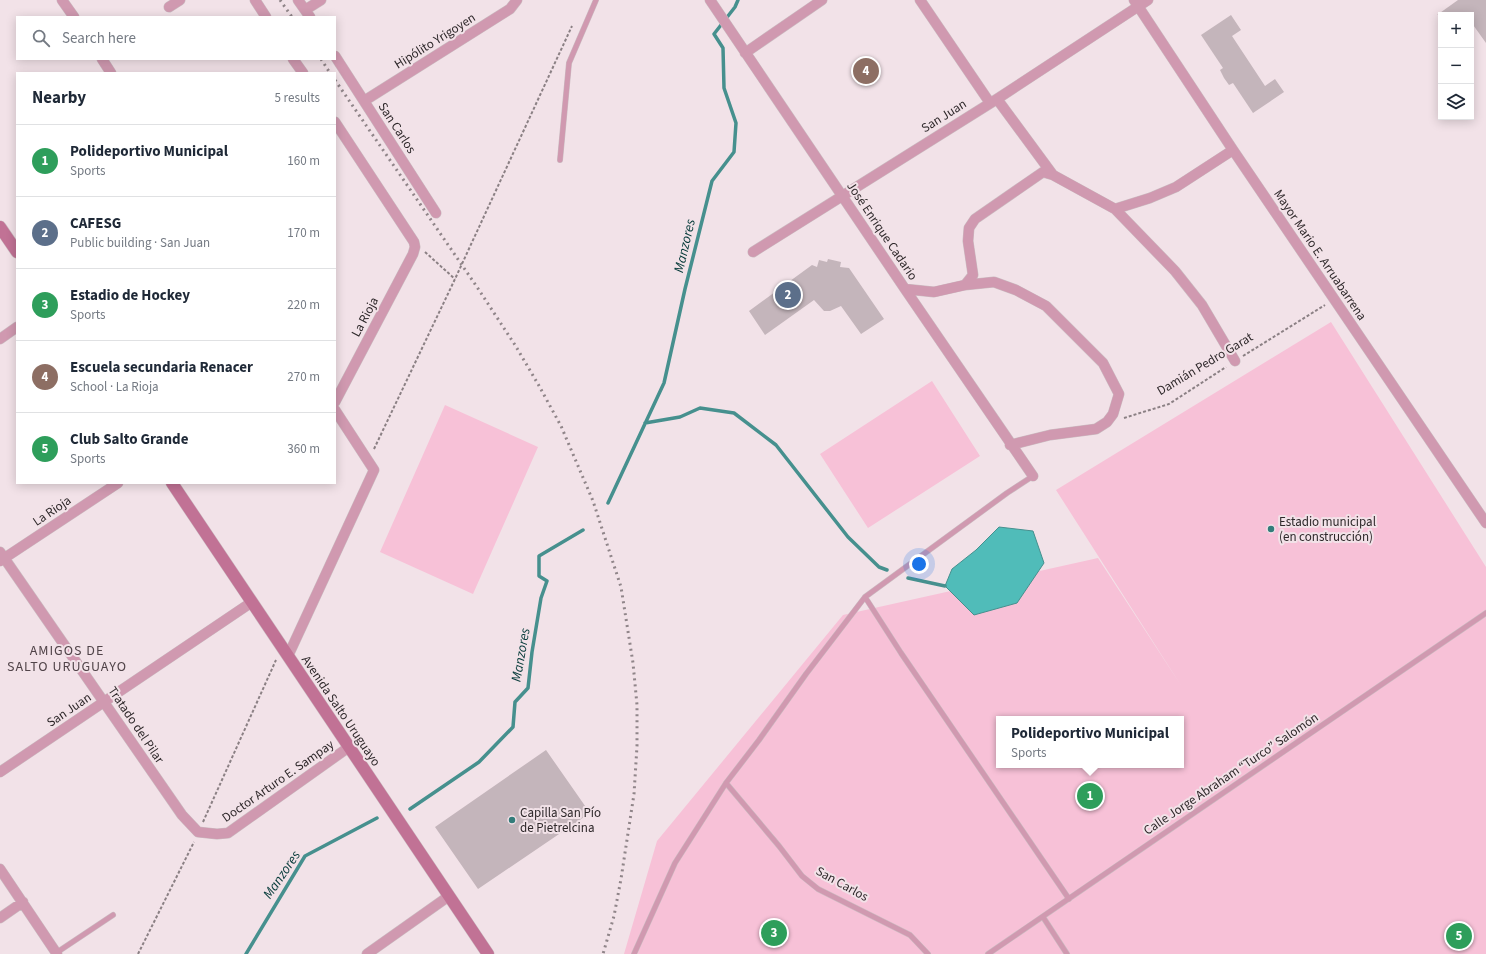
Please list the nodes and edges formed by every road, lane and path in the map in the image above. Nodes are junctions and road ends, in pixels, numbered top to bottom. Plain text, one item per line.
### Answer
1 (62, 0) edge
2 (180, 0) edge
3 (254, 0) edge
4 (298, 0) edge
5 (322, 0) edge
6 (517, 0) edge
7 (596, 0) edge
8 (710, 0) edge
9 (822, 0) edge
10 (920, 0) edge
11 (1148, 0) edge
12 (1136, 3) edge
13 (169, 7) dead end
14 (307, 13) edge
15 (73, 16) edge
16 (265, 16) edge
17 (572, 26) dead end
18 (745, 53) junction
19 (336, 58) edge
20 (103, 60) edge
21 (294, 60) edge
22 (110, 72) edge
23 (302, 72) edge
24 (364, 101) junction
25 (994, 101) junction
26 (336, 124) edge
27 (1233, 150) junction
28 (560, 160) dead end
29 (1053, 175) junction
30 (843, 196) junction
31 (1114, 209) junction
32 (436, 213) dead end
33 (0, 227) edge
34 (414, 242) junction
35 (16, 251) edge
36 (753, 252) dead end
37 (965, 285) junction
38 (905, 289) junction
39 (1334, 300) junction
40 (16, 328) edge
41 (0, 339) edge
42 (1235, 361) junction
43 (336, 400) edge
44 (336, 412) edge
45 (1107, 422) junction
46 (1010, 445) junction
47 (1033, 476) joint
48 (116, 484) edge
49 (173, 484) edge
50 (1486, 523) edge
51 (2, 557) edge
52 (865, 598) junction
53 (252, 602) junction
54 (1486, 613) edge
55 (285, 652) junction
56 (104, 701) junction
57 (349, 747) junction
58 (0, 772) edge
59 (726, 783) junction
60 (198, 832) junction
61 (0, 868) edge
62 (449, 896) junction
63 (1069, 899) junction
64 (23, 902) junction
65 (113, 915) dead end
66 (1043, 917) junction
67 (0, 918) edge
68 (56, 953) edge
69 (138, 954) edge
70 (367, 954) edge
71 (488, 954) edge
72 (634, 954) edge
73 (928, 954) edge
74 (988, 954) edge
75 (1067, 954) edge

1 - 15 street
2 - 13 street
3 - 16 street
4 - 14 street
5 - 14 street
6 - 24 street, Hipólito Yrigoyen
7 - 28 lane
8 - 18 street, José Enrique Cadario
9 - 18 street
10 - 25 street
11 - 12 street, San Juan
12 - 25 street, San Juan
12 - 27 street, Mayor Mario E. Arruabarrena
17 - 34 path
18 - 30 street, José Enrique Cadario
19 - 24 street, San Carlos
20 - 22 street
21 - 23 street
24 - 32 street, San Carlos
25 - 29 street
25 - 30 street, San Juan
26 - 34 street
27 - 31 street
27 - 39 street, Mayor Mario E. Arruabarrena
29 - 31 street
29 - 37 street
30 - 36 street, San Juan
30 - 38 street, José Enrique Cadario
31 - 42 street
33 - 35 main road
34 - 43 street, La Rioja
37 - 38 street
37 - 45 street
38 - 46 street, José Enrique Cadario
39 - 42 path, Damián Pedro Garat
39 - 50 street, Mayor Mario E. Arruabarrena
40 - 41 street
42 - 45 path, Damián Pedro Garat
44 - 55 street
45 - 46 street
46 - 47 street, José Enrique Cadario
47 - 52 lane
48 - 51 street, La Rioja
49 - 53 main road, Avenida Salto Uruguayo
51 - 56 street, Tratado del Pilar
52 - 59 lane
52 - 63 lane
53 - 55 main road, Avenida Salto Uruguayo
53 - 56 street, San Juan
54 - 63 lane, Calle Jorge Abraham “Turco” Salomón
55 - 57 main road, Avenida Salto Uruguayo
55 - 60 path
56 - 58 street, San Juan
56 - 60 street, Tratado del Pilar
57 - 60 street, Doctor Arturo E. Sampay
57 - 62 main road, Avenida Salto Uruguayo
59 - 72 lane
59 - 73 lane, San Carlos
60 - 69 path
61 - 64 street
62 - 70 street
62 - 71 main road, Avenida Salto Uruguayo
63 - 66 lane, Calle Jorge Abraham “Turco” Salomón
64 - 67 street
64 - 68 street
65 - 68 lane
66 - 74 lane, Calle Jorge Abraham “Turco” Salomón
66 - 75 lane

